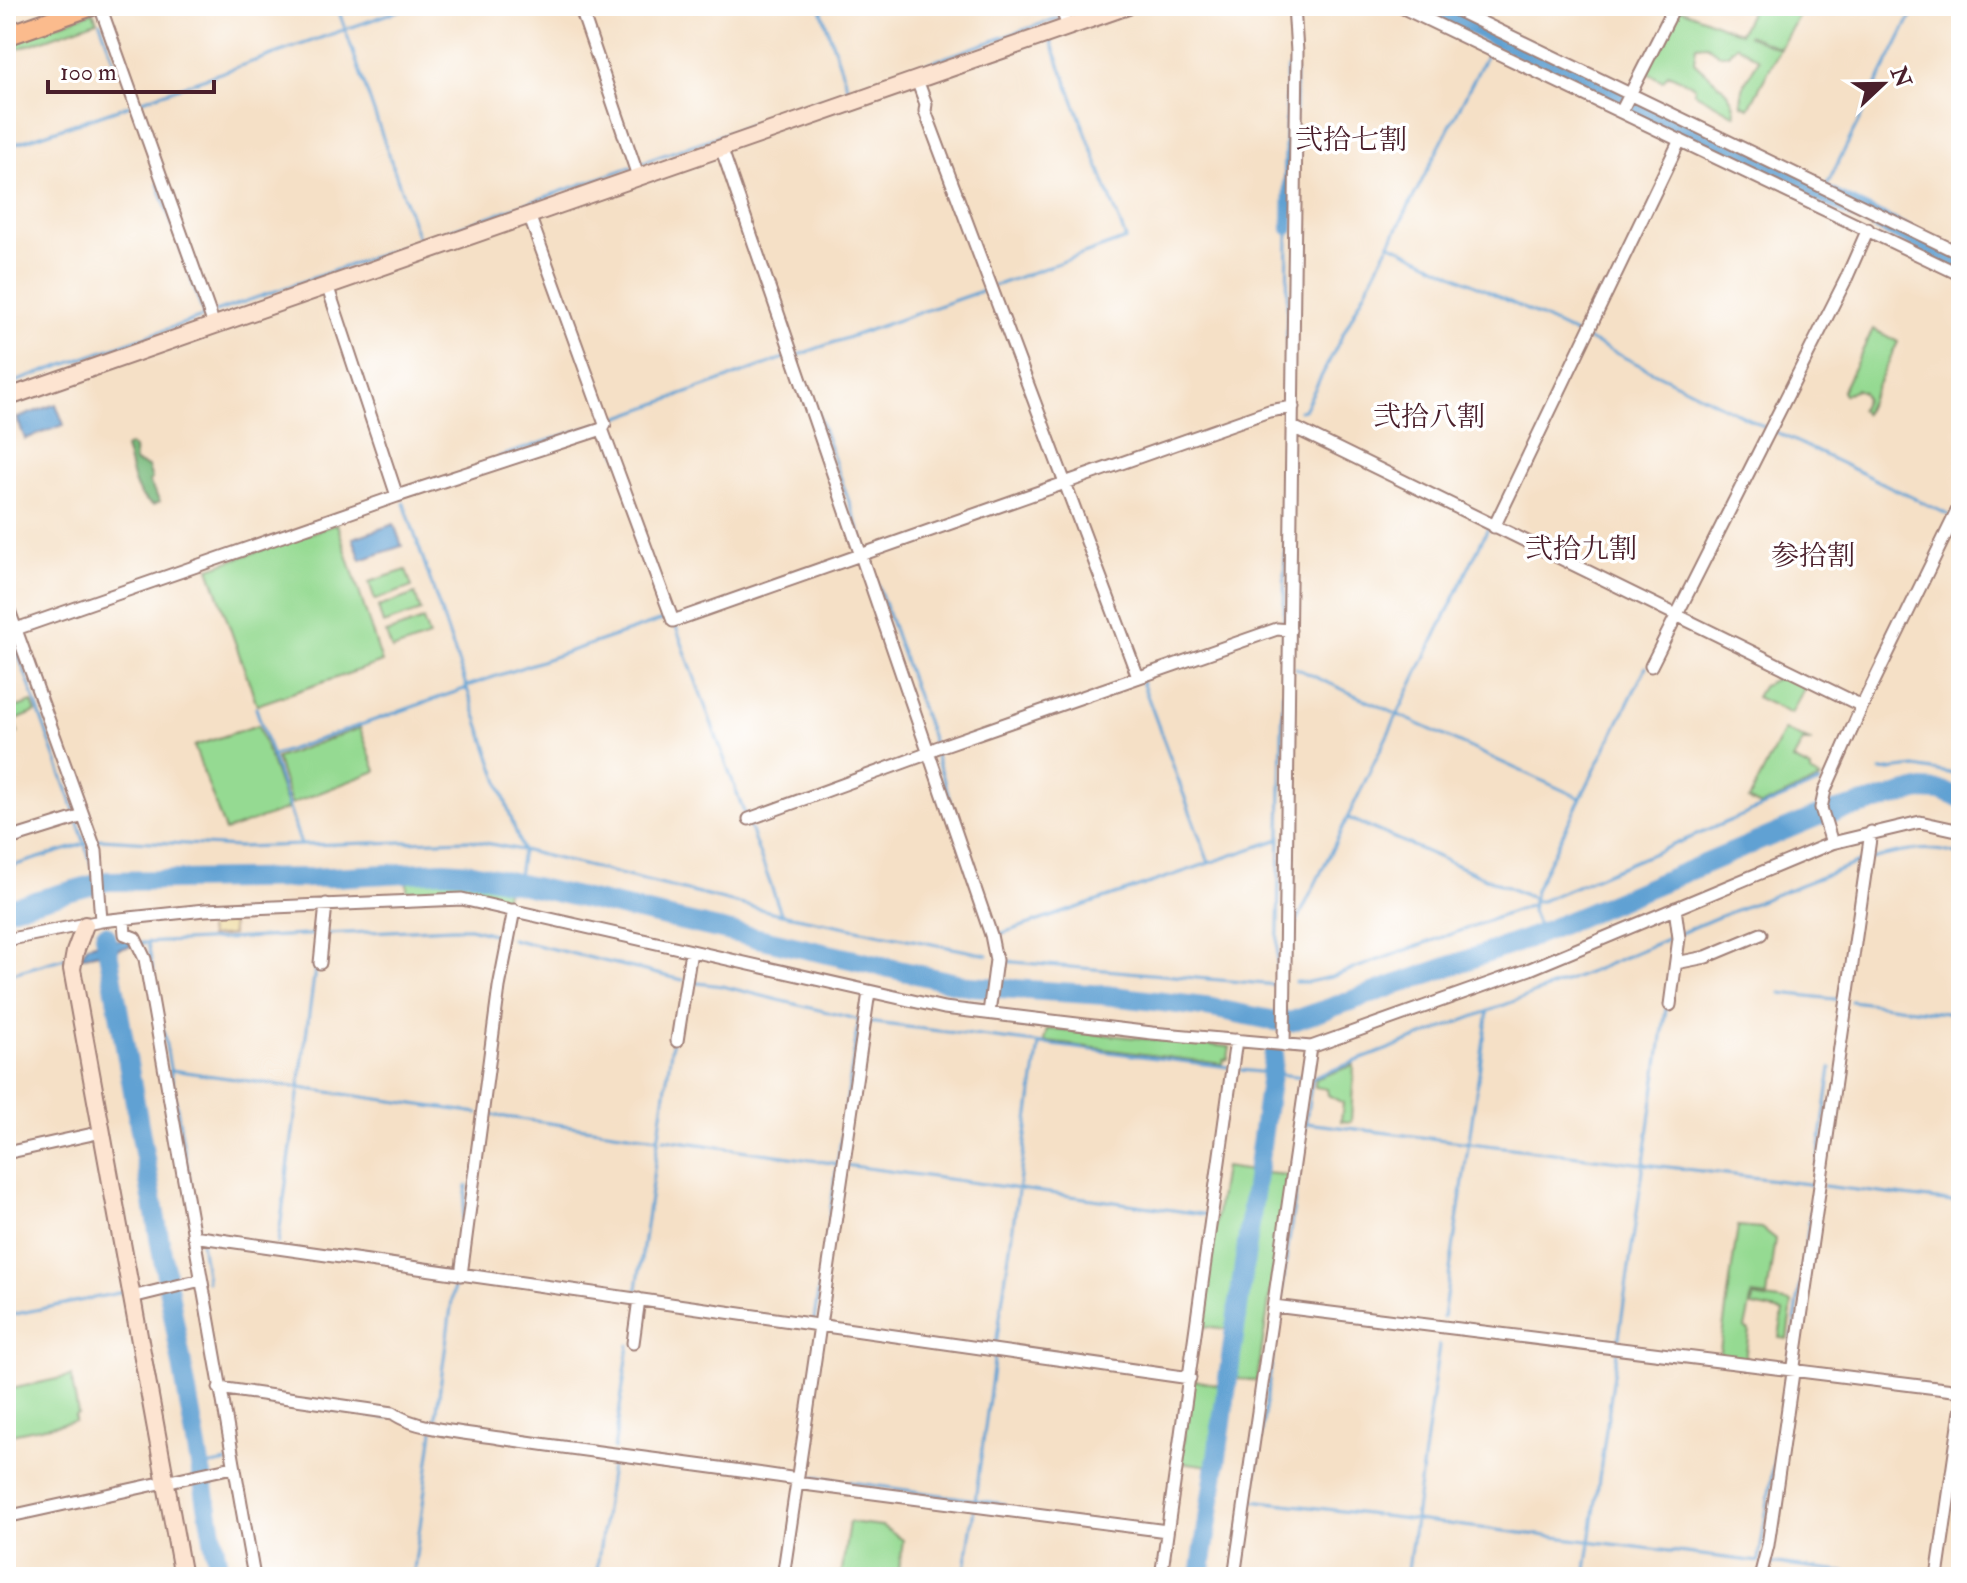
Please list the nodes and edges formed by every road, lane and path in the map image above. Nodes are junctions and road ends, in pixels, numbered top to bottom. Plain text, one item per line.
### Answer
1 (92, 6) edge
2 (100, 6) edge
3 (580, 6) edge
4 (1128, 6) edge
5 (1294, 6) edge
6 (1399, 6) edge
7 (1448, 6) edge
8 (1675, 6) edge
9 (6, 36) edge
10 (917, 80) junction
11 (1626, 99) junction
12 (1680, 140) junction
13 (721, 147) junction
14 (1723, 149) junction
15 (1760, 166) junction
16 (636, 169) junction
17 (529, 215) junction
18 (1868, 229) junction
19 (1961, 254) edge
20 (1961, 275) edge
21 (327, 285) junction
22 (211, 318) junction
23 (6, 398) edge
24 (1288, 407) junction
25 (1293, 427) junction
26 (602, 429) junction
27 (1065, 483) junction
28 (397, 496) junction
29 (1961, 503) edge
30 (1492, 525) junction
31 (863, 556) junction
32 (6, 602) edge
33 (1676, 615) junction
34 (16, 629) junction
35 (1285, 630) junction
36 (1651, 666) dead end
37 (1140, 677) junction
38 (1862, 706) junction
39 (929, 751) junction
40 (79, 817) junction
41 (749, 819) dead end
42 (1961, 831) edge
43 (1871, 832) junction
44 (6, 840) edge
45 (1832, 843) junction
46 (326, 904) junction
47 (1675, 908) junction
48 (514, 910) junction
49 (124, 921) junction
50 (93, 923) junction
51 (1761, 934) dead end
52 (6, 940) edge
53 (691, 951) junction
54 (320, 963) dead end
55 (1676, 963) junction
56 (869, 992) junction
57 (1670, 1005) dead end
58 (989, 1013) junction
59 (1236, 1040) junction
60 (677, 1041) dead end
61 (1284, 1041) junction
62 (1311, 1047) junction
63 (102, 1132) junction
64 (6, 1153) edge
65 (198, 1237) junction
66 (461, 1275) junction
67 (201, 1280) junction
68 (132, 1297) junction
69 (639, 1299) junction
70 (1278, 1306) junction
71 (819, 1325) junction
72 (633, 1343) dead end
73 (1792, 1370) junction
74 (1187, 1377) junction
75 (224, 1387) junction
76 (1961, 1391) edge
77 (1961, 1411) edge
78 (233, 1467) junction
79 (795, 1478) junction
80 (166, 1483) junction
81 (6, 1517) edge
82 (1167, 1531) junction
83 (183, 1577) edge
84 (254, 1577) edge
85 (783, 1577) edge
86 (1161, 1577) edge
87 (1234, 1577) edge
88 (1760, 1577) edge
89 (1937, 1577) edge

1 - 9 main road
2 - 22 street
3 - 16 street
4 - 10 street
5 - 24 street
6 - 11 street
7 - 11 street
8 - 11 street
10 - 13 street
10 - 27 street
11 - 12 street
11 - 14 street
12 - 14 street
12 - 30 street
13 - 16 street
13 - 31 street
14 - 15 street
14 - 15 street
15 - 18 street
15 - 19 street
16 - 17 street
17 - 21 street
17 - 26 street
18 - 20 street
18 - 33 street
21 - 22 street
21 - 28 street
22 - 23 street
24 - 25 street
24 - 27 street
25 - 30 street
25 - 35 street
26 - 28 street
26 - 31 street
27 - 31 street
27 - 37 street
28 - 34 street
29 - 38 street
30 - 33 street
31 - 39 street
32 - 34 street
33 - 36 street
33 - 38 street
34 - 40 street
35 - 37 street
35 - 61 street
37 - 39 street
38 - 45 street
39 - 41 street
39 - 58 street
40 - 44 street
40 - 50 street
42 - 43 street
43 - 45 street
43 - 73 street
45 - 47 street
46 - 48 street
46 - 49 street
46 - 54 street
47 - 55 street
47 - 62 street
48 - 53 street
48 - 66 street
49 - 50 street
49 - 65 street
50 - 52 street
50 - 63 street
51 - 55 street
53 - 56 street
53 - 60 street
55 - 57 street
56 - 58 street
56 - 71 street
58 - 59 street
59 - 61 street
59 - 74 street
61 - 62 street
62 - 70 street
63 - 64 street
63 - 68 street
65 - 66 street
65 - 67 street
66 - 69 street
67 - 68 street
67 - 75 street
68 - 80 street
69 - 71 street
69 - 72 street
70 - 73 street
70 - 87 street
71 - 74 street
71 - 79 street
73 - 76 street
73 - 88 street
74 - 82 street
75 - 78 street
75 - 79 street
77 - 89 street
78 - 80 street
78 - 84 street
79 - 82 street
79 - 85 street
80 - 81 street
80 - 83 street
82 - 86 street

